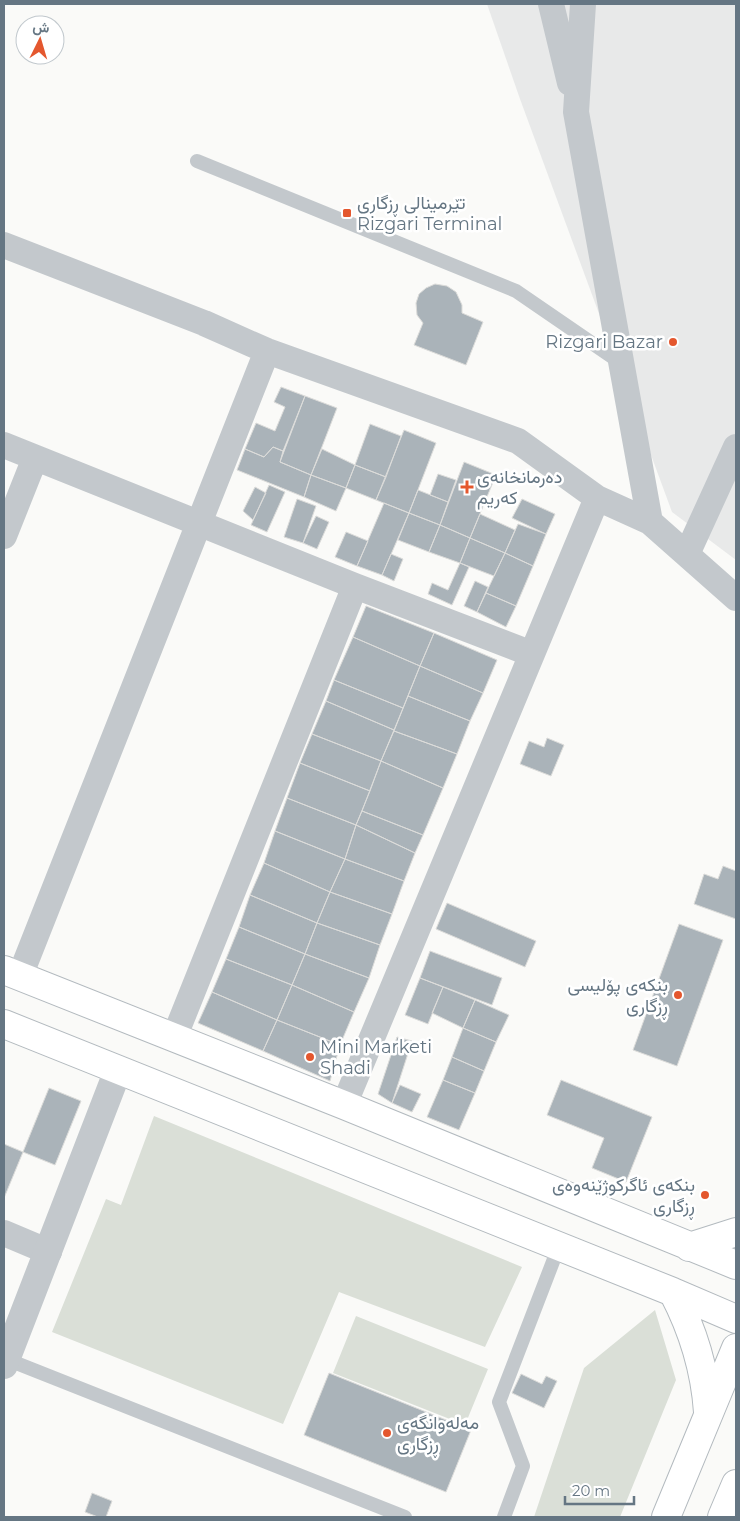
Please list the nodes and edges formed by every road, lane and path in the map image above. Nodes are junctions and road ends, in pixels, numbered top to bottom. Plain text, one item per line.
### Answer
1 (551, 4) edge
2 (584, 4) edge
3 (576, 112) junction
4 (197, 161) dead end
5 (4, 245) edge
6 (267, 350) junction
7 (622, 364) junction
8 (4, 445) edge
9 (736, 450) edge
10 (35, 458) junction
11 (597, 498) junction
12 (650, 522) junction
13 (198, 523) junction
14 (4, 536) edge
15 (687, 554) junction
16 (354, 586) junction
17 (736, 598) edge
18 (532, 654) junction
19 (12, 973) edge
20 (4, 1024) edge
21 (174, 1038) junction
22 (118, 1070) junction
23 (344, 1105) junction
24 (736, 1232) edge
25 (4, 1233) edge
26 (558, 1246) junction
27 (689, 1247) junction
28 (49, 1252) junction
29 (736, 1265) edge
30 (673, 1292) junction
31 (736, 1319) edge
32 (736, 1348) edge
33 (5, 1362) edge
34 (708, 1416) junction
35 (736, 1484) edge
36 (405, 1517) edge
37 (504, 1517) edge
38 (666, 1517) edge
39 (722, 1517) edge

1 - 3 street
2 - 3 street
3 - 7 street
4 - 7 lane
5 - 6 street
6 - 11 street
6 - 13 street
7 - 12 street
8 - 10 street
9 - 15 street
10 - 13 street
10 - 14 street
11 - 12 street
11 - 18 street
12 - 15 street
13 - 16 street
13 - 19 street
15 - 17 street
16 - 18 street
16 - 21 street
18 - 23 street
19 - 21 main road
20 - 22 main road
21 - 23 main road
22 - 26 main road
22 - 28 street
23 - 27 main road
24 - 27 main road
25 - 28 street
26 - 30 main road
26 - 37 lane
27 - 29 main road
28 - 33 street
30 - 31 main road
30 - 34 main road
32 - 34 main road
33 - 36 lane
34 - 38 main road
35 - 39 main road

